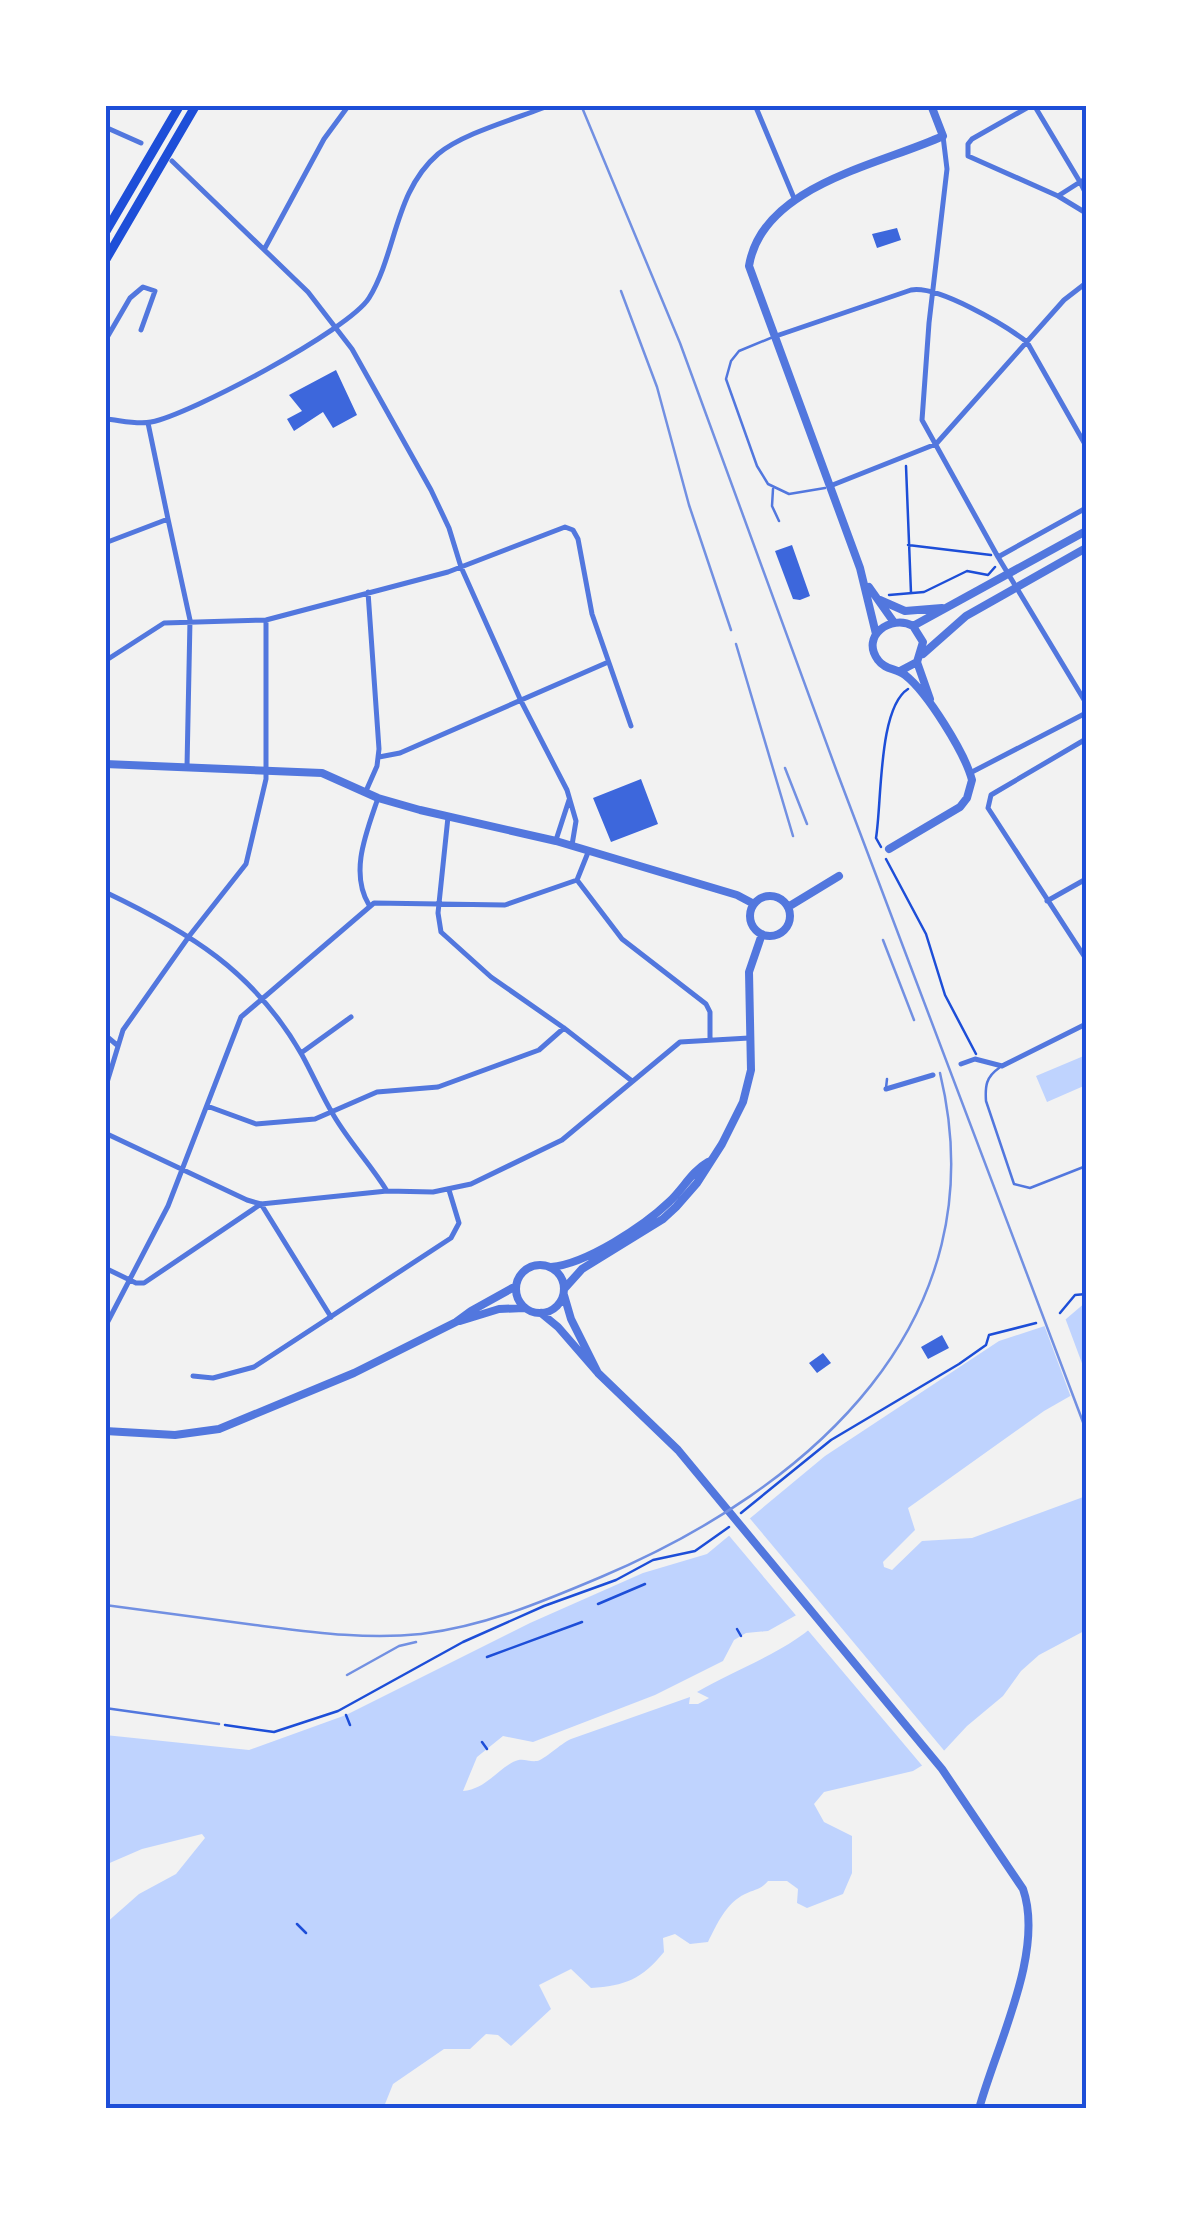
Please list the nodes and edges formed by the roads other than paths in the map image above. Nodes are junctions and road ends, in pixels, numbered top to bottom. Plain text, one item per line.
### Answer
1 (180, 105) edge
2 (196, 105) edge
3 (349, 105) edge
4 (550, 105) edge
5 (755, 105) edge
6 (930, 105) edge
7 (1033, 105) edge
8 (105, 127) edge
9 (943, 136) junction
10 (141, 143) dead end
11 (172, 162) dead end
12 (1083, 180) edge
13 (1086, 194) edge
14 (1058, 196) junction
15 (794, 198) junction
16 (1086, 213) edge
17 (105, 233) edge
18 (265, 248) junction
19 (105, 261) edge
20 (1086, 283) edge
21 (932, 293) junction
22 (336, 326) junction
23 (140, 330) dead end
24 (774, 337) junction
25 (105, 341) edge
26 (1027, 342) junction
27 (105, 419) edge
28 (148, 423) junction
29 (936, 444) junction
30 (1086, 446) edge
31 (830, 486) junction
32 (773, 488) junction
33 (1086, 508) edge
34 (168, 519) junction
35 (779, 521) dead end
36 (1086, 531) edge
37 (105, 543) edge
38 (1086, 548) edge
39 (998, 557) junction
40 (461, 567) junction
41 (1008, 574) junction
42 (866, 584) junction
43 (1017, 587) junction
44 (368, 592) junction
45 (884, 597) junction
46 (952, 606) junction
47 (190, 620) junction
48 (266, 620) junction
49 (893, 622) junction
50 (913, 626) junction
51 (876, 634) junction
52 (920, 658) junction
53 (105, 662) edge
54 (607, 662) junction
55 (900, 671) junction
56 (521, 700) junction
57 (1086, 703) edge
58 (935, 712) junction
59 (1086, 712) edge
60 (631, 726) dead end
61 (1086, 738) edge
62 (378, 757) junction
63 (105, 764) edge
64 (187, 766) junction
65 (266, 769) junction
66 (970, 773) junction
67 (365, 792) junction
68 (378, 798) junction
69 (569, 800) junction
70 (448, 817) junction
71 (556, 841) junction
72 (572, 845) junction
73 (889, 849) dead end
74 (589, 850) junction
75 (839, 876) dead end
76 (1086, 879) edge
77 (577, 880) junction
78 (105, 892) edge
79 (1047, 901) junction
80 (439, 904) junction
81 (754, 904) junction
82 (369, 906) junction
83 (788, 907) junction
84 (762, 934) junction
85 (190, 935) junction
86 (1086, 959) edge
87 (263, 998) junction
88 (351, 1017) dead end
89 (1086, 1024) edge
90 (564, 1028) junction
91 (105, 1035) edge
92 (752, 1038) junction
93 (710, 1039) junction
94 (117, 1045) junction
95 (301, 1053) junction
96 (961, 1064) dead end
97 (1002, 1066) junction
98 (933, 1075) dead end
99 (887, 1079) dead end
100 (632, 1081) junction
101 (105, 1089) edge
102 (886, 1090) joint
103 (207, 1106) junction
104 (332, 1114) junction
105 (105, 1132) edge
106 (708, 1162) junction
107 (1086, 1166) edge
108 (181, 1169) junction
109 (449, 1190) junction
110 (387, 1191) junction
111 (261, 1204) junction
112 (551, 1267) junction
113 (105, 1268) edge
114 (129, 1280) junction
115 (516, 1286) junction
116 (564, 1292) junction
117 (526, 1308) junction
118 (541, 1313) junction
119 (331, 1317) junction
120 (456, 1322) junction
121 (105, 1327) edge
122 (598, 1372) junction
123 (193, 1376) dead end
124 (105, 1432) edge
125 (105, 1708) edge
126 (219, 1724) road end
127 (979, 2109) edge

1 - 17 highway
2 - 19 highway
3 - 18 street
4 - 22 street
5 - 15 street
6 - 9 street
7 - 12 street
7 - 14 street
8 - 10 street
9 - 15 street
9 - 21 street
11 - 18 street
12 - 13 street
12 - 14 street
14 - 16 street
15 - 24 street
18 - 22 street
20 - 26 street
21 - 24 street
21 - 26 street
21 - 29 street
22 - 28 street
22 - 40 street
23 - 25 street
24 - 31 street
24 - 32 lane
26 - 29 street
26 - 30 street
27 - 28 street
28 - 34 street
29 - 31 street
29 - 39 street
31 - 32 lane
31 - 42 street
32 - 35 lane
33 - 39 street
34 - 37 street
34 - 47 street
36 - 41 street
38 - 43 street
39 - 41 street
40 - 44 street
40 - 54 street
40 - 56 street
41 - 43 street
41 - 46 street
42 - 45 street
42 - 51 street
43 - 52 street
43 - 57 street
44 - 48 street
44 - 62 street
45 - 46 street
45 - 49 street
46 - 50 street
47 - 48 street
47 - 53 street
47 - 64 street
48 - 65 street
49 - 50 street
49 - 51 street
50 - 52 street
51 - 55 street
52 - 55 street
52 - 58 street
54 - 56 street
54 - 60 street
55 - 58 street
56 - 62 street
56 - 69 street
58 - 66 street
59 - 66 street
61 - 79 street
62 - 67 street
63 - 64 street
64 - 65 street
65 - 67 street
65 - 85 street
66 - 73 street
67 - 68 street
68 - 70 street
68 - 82 street
69 - 71 street
69 - 72 street
70 - 71 street
70 - 80 street
71 - 72 street
72 - 74 street
74 - 77 street
74 - 81 street
75 - 83 street
76 - 79 street
77 - 80 street
77 - 93 street
78 - 85 street
79 - 86 street
80 - 82 street
80 - 90 street
81 - 83 street
81 - 84 street
82 - 87 street
83 - 84 street
84 - 92 street
85 - 87 street
85 - 94 street
87 - 95 street
87 - 103 street
88 - 95 street
89 - 97 street
90 - 100 street
90 - 104 street
91 - 94 street
92 - 93 street
92 - 106 street
93 - 100 street
94 - 101 street
95 - 104 street
96 - 97 street
97 - 107 lane
98 - 102 street
99 - 102 lane
100 - 109 street
103 - 104 street
103 - 108 street
104 - 110 street
105 - 108 street
106 - 112 street
106 - 116 street
108 - 111 street
108 - 114 street
109 - 110 street
109 - 119 street
110 - 111 street
111 - 114 street
111 - 119 street
112 - 115 street
112 - 116 street
113 - 114 street
114 - 121 street
115 - 117 street
115 - 120 street
116 - 118 street
116 - 122 street
117 - 118 street
117 - 120 street
118 - 122 street
119 - 123 street
120 - 124 street
122 - 127 street
125 - 126 lane

